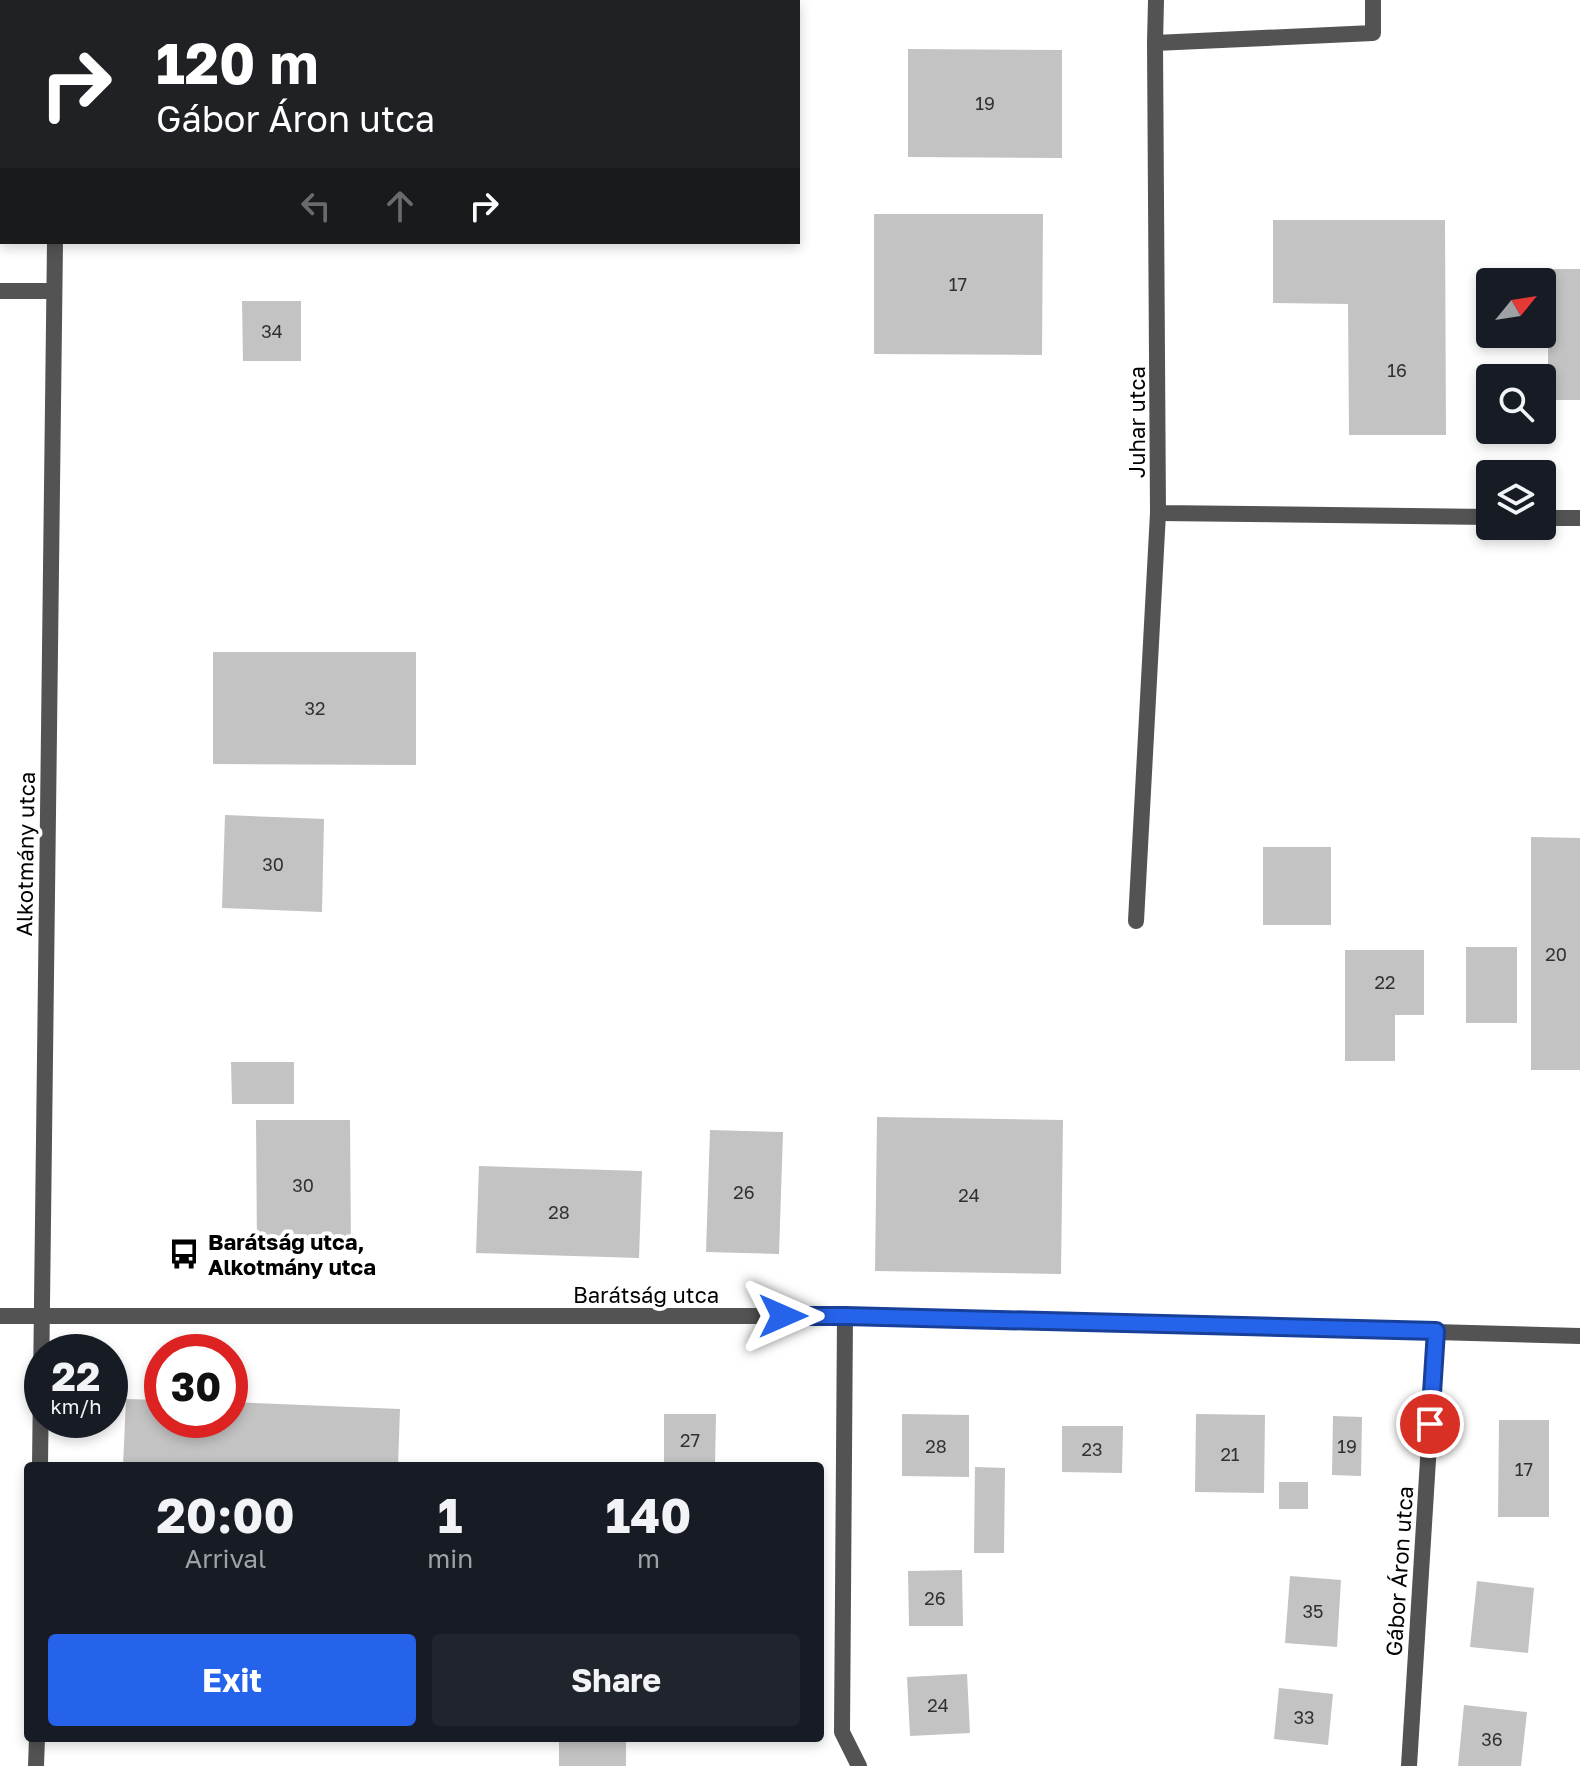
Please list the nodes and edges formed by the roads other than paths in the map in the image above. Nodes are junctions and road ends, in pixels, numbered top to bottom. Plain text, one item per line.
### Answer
1 (1156, 0) edge
2 (1373, 0) edge
3 (1155, 43) junction
4 (55, 244) edge
5 (0, 291) edge
6 (54, 291) junction
7 (1158, 513) junction
8 (1476, 517) edge
9 (1556, 518) edge
10 (1580, 518) edge
11 (1136, 921) dead end
12 (0, 1316) edge
13 (845, 1316) junction
14 (41, 1317) junction
15 (1436, 1331) junction
16 (1580, 1336) edge
17 (40, 1462) edge
18 (37, 1742) edge
19 (36, 1766) edge
20 (859, 1766) edge
21 (1409, 1766) edge

1 - 3 street, Juhar utca
2 - 3 street
3 - 7 street, Juhar utca
4 - 6 street, Alkotmány utca
5 - 6 street
6 - 14 street, Alkotmány utca
7 - 8 street
7 - 11 street, Juhar utca
9 - 10 street
12 - 14 street, Barátság utca
13 - 14 street, Barátság utca
13 - 15 street, Barátság utca
13 - 20 street
14 - 17 street, Alkotmány utca
15 - 16 street, Barátság utca
15 - 21 street, Gábor Áron utca
18 - 19 street

